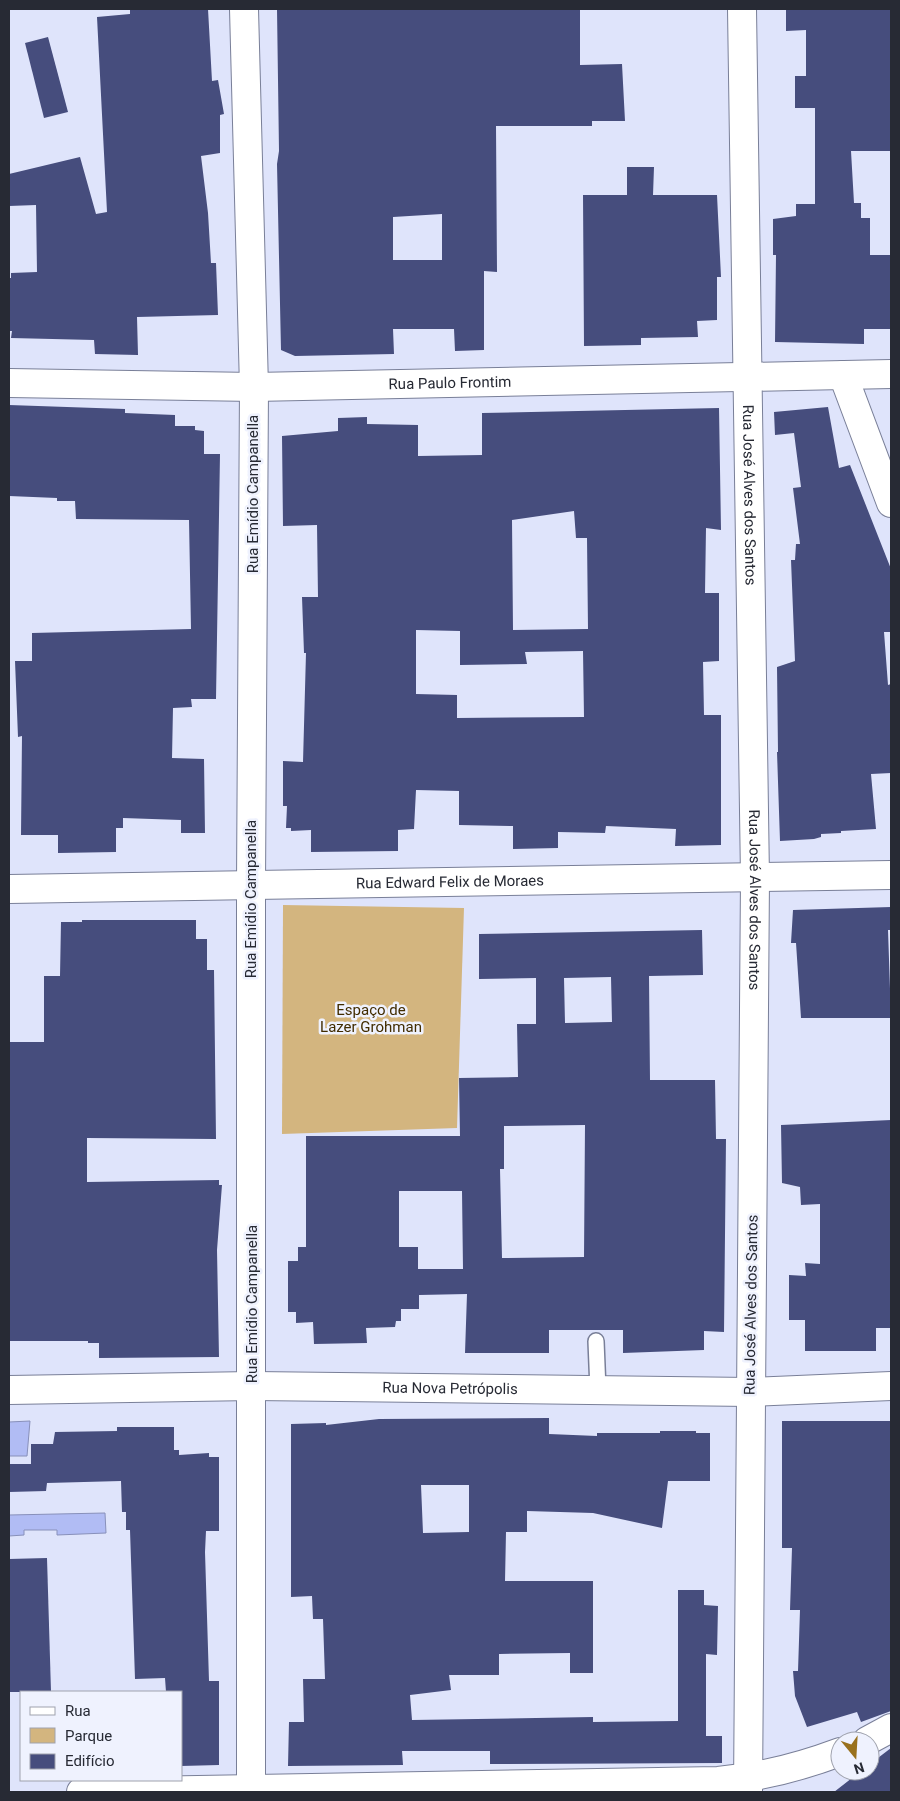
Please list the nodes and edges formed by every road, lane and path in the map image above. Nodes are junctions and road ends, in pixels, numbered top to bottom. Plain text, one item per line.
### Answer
1 (244, 9) edge
2 (742, 9) edge
3 (891, 374) edge
4 (843, 375) junction
5 (746, 378) junction
6 (9, 383) edge
7 (254, 387) junction
8 (891, 503) edge
9 (891, 874) edge
10 (755, 878) junction
11 (251, 886) junction
12 (9, 889) edge
13 (596, 1341) dead end
14 (252, 1386) junction
15 (891, 1386) edge
16 (9, 1390) edge
17 (598, 1390) junction
18 (750, 1392) junction
19 (891, 1728) edge
20 (880, 1734) edge
21 (830, 1756) edge
22 (748, 1785) edge
23 (260, 1791) edge
24 (81, 1792) edge

1 - 7 street, Rua Emídio Campanella
2 - 5 street, Rua José Alves dos Santos
3 - 4 street, Rua Paulo Frontim
4 - 5 street, Rua Paulo Frontim
4 - 8 street
5 - 7 street, Rua Paulo Frontim
5 - 10 street, Rua José Alves dos Santos
6 - 7 street, Rua Paulo Frontim
7 - 11 street, Rua Emídio Campanella
9 - 10 street, Rua Edward Felix de Moraes
10 - 11 street, Rua Edward Felix de Moraes
10 - 18 street, Rua José Alves dos Santos
11 - 12 street, Rua Edward Felix de Moraes
11 - 14 street, Rua Emídio Campanella
13 - 17 lane
14 - 16 street, Rua Nova Petrópolis
14 - 17 street, Rua Nova Petrópolis
14 - 23 street, Rua Emídio Campanella
15 - 18 street, Rua Nova Petrópolis
17 - 18 street, Rua Nova Petrópolis
18 - 22 street, Rua José Alves dos Santos
19 - 20 street
21 - 22 street
22 - 23 street
23 - 24 street

